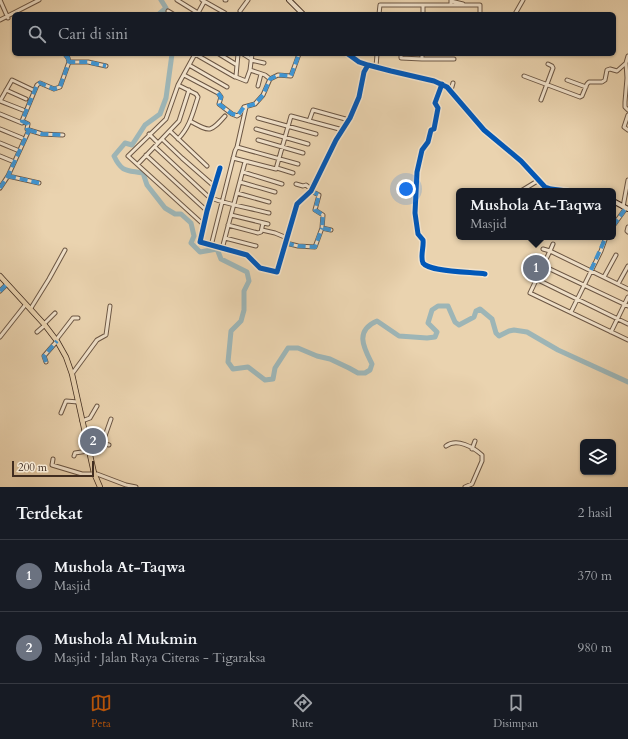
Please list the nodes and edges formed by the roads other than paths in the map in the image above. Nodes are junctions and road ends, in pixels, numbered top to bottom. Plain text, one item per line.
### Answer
1 (5, 0) edge
2 (39, 0) edge
3 (42, 0) edge
4 (177, 0) edge
5 (212, 0) edge
6 (248, 0) edge
7 (289, 0) edge
8 (383, 0) edge
9 (386, 0) edge
10 (398, 0) edge
11 (408, 0) edge
12 (419, 0) edge
13 (431, 0) edge
14 (441, 0) edge
15 (451, 0) edge
16 (523, 0) edge
17 (203, 1) edge
18 (0, 2) edge
19 (209, 4) junction
20 (380, 5) junction
21 (386, 5) junction
22 (398, 5) junction
23 (408, 5) junction
24 (419, 5) junction
25 (423, 5) junction
26 (431, 5) junction
27 (441, 5) junction
28 (451, 5) junction
29 (467, 5) junction
30 (240, 11) dead end
31 (17, 12) edge
32 (19, 12) edge
33 (197, 12) edge
34 (199, 12) edge
35 (223, 12) edge
36 (301, 12) edge
37 (379, 12) edge
38 (423, 12) edge
39 (480, 12) edge
40 (516, 12) edge
41 (12, 15) edge
42 (12, 15) edge
43 (8, 17) junction
44 (0, 21) edge
45 (66, 56) edge
46 (194, 56) edge
47 (198, 56) edge
48 (222, 56) edge
49 (238, 56) edge
50 (246, 56) edge
51 (252, 56) edge
52 (298, 56) edge
53 (351, 56) edge
54 (377, 56) edge
55 (401, 56) edge
56 (628, 56) edge
57 (251, 59) junction
58 (422, 59) joint
59 (454, 59) dead end
60 (69, 62) junction
61 (264, 63) dead end
62 (626, 63) junction
63 (548, 64) dead end
64 (189, 65) junction
65 (237, 65) junction
66 (368, 65) junction
67 (106, 66) dead end
68 (376, 67) junction
69 (250, 70) junction
70 (261, 74) junction
71 (184, 75) junction
72 (524, 76) dead end
73 (236, 77) junction
74 (270, 79) junction
75 (567, 80) dead end
76 (453, 82) dead end
77 (178, 84) junction
78 (442, 84) junction
79 (546, 84) junction
80 (258, 86) dead end
81 (227, 87) dead end
82 (586, 87) junction
83 (6, 90) junction
84 (33, 90) dead end
85 (189, 90) junction
86 (451, 90) junction
87 (26, 99) dead end
88 (541, 100) dead end
89 (0, 101) edge
90 (246, 107) junction
91 (23, 110) dead end
92 (628, 110) edge
93 (0, 114) edge
94 (628, 115) edge
95 (224, 116) dead end
96 (258, 118) dead end
97 (349, 120) junction
98 (309, 121) junction
99 (190, 122) junction
100 (25, 124) dead end
101 (288, 126) junction
102 (0, 129) edge
103 (256, 129) dead end
104 (29, 130) junction
105 (343, 130) junction
106 (628, 130) edge
107 (170, 131) junction
108 (149, 134) junction
109 (316, 134) dead end
110 (63, 136) dead end
111 (285, 137) junction
112 (22, 138) dead end
113 (162, 139) junction
114 (178, 139) junction
115 (258, 140) dead end
116 (0, 143) edge
117 (158, 143) junction
118 (308, 144) dead end
119 (154, 147) junction
120 (282, 147) junction
121 (237, 148) junction
122 (16, 150) dead end
123 (303, 153) dead end
124 (146, 155) junction
125 (0, 156) edge
126 (233, 158) junction
127 (279, 159) junction
128 (12, 162) dead end
129 (245, 162) junction
130 (138, 164) junction
131 (298, 164) dead end
132 (207, 166) dead end
133 (220, 168) dead end
134 (277, 168) junction
135 (243, 172) junction
136 (293, 173) dead end
137 (8, 176) junction
138 (539, 180) junction
139 (628, 180) edge
140 (240, 182) junction
141 (39, 183) dead end
142 (282, 184) dead end
143 (296, 184) dead end
144 (214, 186) junction
145 (0, 188) edge
146 (526, 188) edge
147 (548, 188) edge
148 (312, 191) junction
149 (275, 192) dead end
150 (237, 193) junction
151 (211, 198) junction
152 (222, 202) junction
153 (269, 202) dead end
154 (616, 203) edge
155 (234, 204) junction
156 (626, 208) edge
157 (207, 211) junction
158 (269, 213) dead end
159 (231, 215) junction
160 (616, 222) edge
161 (263, 223) junction
162 (268, 224) dead end
163 (204, 225) junction
164 (228, 225) junction
165 (628, 227) edge
166 (322, 228) junction
167 (262, 230) junction
168 (331, 230) dead end
169 (628, 232) edge
170 (225, 238) junction
171 (287, 238) junction
172 (605, 240) edge
173 (286, 243) junction
174 (553, 244) dead end
175 (211, 246) junction
176 (256, 246) dead end
177 (222, 249) junction
178 (543, 249) dead end
179 (65, 250) dead end
180 (550, 252) junction
181 (616, 254) dead end
182 (535, 262) dead end
183 (543, 265) junction
184 (628, 266) edge
185 (591, 270) junction
186 (485, 274) dead end
187 (0, 276) edge
188 (604, 277) junction
189 (536, 279) junction
190 (8, 284) junction
191 (584, 284) junction
192 (618, 284) junction
193 (628, 289) edge
194 (0, 291) edge
195 (628, 297) edge
196 (577, 298) junction
197 (26, 304) junction
198 (624, 304) junction
199 (110, 306) dead end
200 (628, 306) edge
201 (31, 308) junction
202 (571, 312) junction
203 (54, 313) dead end
204 (78, 318) dead end
205 (617, 318) junction
206 (45, 324) junction
207 (628, 324) edge
208 (38, 332) dead end
209 (611, 332) junction
210 (0, 337) edge
211 (57, 340) junction
212 (628, 340) edge
213 (46, 362) dead end
214 (72, 374) junction
215 (78, 402) junction
216 (97, 406) dead end
217 (61, 413) dead end
218 (111, 419) dead end
219 (82, 421) junction
220 (474, 441) dead end
221 (97, 442) junction
222 (109, 445) dead end
223 (446, 446) dead end
224 (88, 449) junction
225 (472, 449) junction
226 (74, 456) dead end
227 (53, 458) dead end
228 (94, 473) junction
229 (100, 487) edge
230 (136, 487) edge
231 (466, 487) edge

1 - 18 street
2 - 31 street
3 - 32 street
4 - 33 street
5 - 19 street
6 - 30 street
7 - 36 street
8 - 20 street
9 - 21 street
10 - 22 street
11 - 23 street
12 - 24 street
13 - 26 street
14 - 27 street
15 - 28 street
15 - 29 street
16 - 40 street
17 - 19 street
17 - 34 street
18 - 43 street
19 - 35 street
20 - 21 street
20 - 37 street
21 - 22 street
22 - 23 street
23 - 24 street
24 - 25 street
25 - 26 street
25 - 38 street
26 - 27 street
27 - 28 street
28 - 29 street
29 - 39 street
41 - 43 street
42 - 43 street
43 - 44 street
45 - 60 street
46 - 64 street
47 - 73 street
48 - 65 street
49 - 65 street
50 - 57 street
51 - 57 street
52 - 74 street
53 - 66 street
54 - 68 street
55 - 58 street
56 - 62 street
57 - 61 street
57 - 69 street
58 - 59 street
60 - 67 street
60 - 104 street
62 - 82 street
62 - 92 street
63 - 79 street
64 - 71 street
64 - 81 street
65 - 73 street
66 - 68 street
66 - 97 street
68 - 78 street
69 - 70 street
69 - 73 street
70 - 74 street
70 - 80 street
71 - 77 street
71 - 90 street
72 - 79 street
74 - 90 street
75 - 82 street
76 - 86 street
77 - 85 street
77 - 108 street
78 - 86 street
78 - 186 street
79 - 82 street
79 - 88 street
83 - 84 street
83 - 87 street
83 - 89 street
85 - 99 street
85 - 107 street
86 - 138 street
89 - 91 street
90 - 121 street
93 - 100 street
94 - 106 street
95 - 99 street
96 - 101 street
97 - 98 street
97 - 105 street
98 - 101 street
98 - 105 street
99 - 114 street
101 - 109 street
101 - 111 street
102 - 112 street
103 - 111 street
104 - 110 street
104 - 137 street
105 - 148 street
107 - 113 street
107 - 114 street
108 - 117 street
108 - 130 street
111 - 118 street
111 - 120 street
113 - 117 street
113 - 144 street
114 - 132 street
115 - 120 street
116 - 122 street
117 - 119 street
119 - 124 street
119 - 151 street
120 - 123 street
120 - 127 street
121 - 126 street
121 - 127 street
124 - 130 street
124 - 157 street
125 - 128 street
126 - 129 street
126 - 152 street
127 - 131 street
127 - 134 street
129 - 134 street
129 - 135 street
130 - 163 street
133 - 144 street
134 - 136 street
135 - 140 street
135 - 142 street
137 - 141 street
137 - 145 street
138 - 146 street
138 - 147 street
139 - 156 street
140 - 149 street
140 - 150 street
143 - 148 street
144 - 151 street
148 - 166 street
148 - 171 street
150 - 153 street
150 - 155 street
151 - 152 street
151 - 157 street
152 - 155 street
152 - 175 street
154 - 156 street
155 - 158 street
155 - 159 street
156 - 160 street
157 - 163 street
159 - 161 street
159 - 164 street
161 - 162 street
161 - 167 street
163 - 175 street
164 - 167 street
164 - 170 street
165 - 169 street
166 - 168 street
166 - 173 street
167 - 171 street
170 - 176 street
170 - 177 street
171 - 173 street
172 - 185 street
173 - 177 street
174 - 180 street
175 - 177 street
178 - 180 street
179 - 201 street
180 - 183 street
180 - 185 street
181 - 188 street
182 - 183 street
183 - 189 street
183 - 191 street
184 - 192 street
185 - 188 street
185 - 191 street
187 - 190 main road
188 - 192 street
189 - 196 street
189 - 202 street
190 - 194 street
190 - 197 main road
191 - 196 street
191 - 198 street
192 - 193 street
195 - 198 street
196 - 202 street
196 - 205 street
197 - 201 main road
197 - 210 street
198 - 200 street
198 - 205 street
199 - 214 street
201 - 206 main road
202 - 209 street
203 - 206 street
204 - 211 street
205 - 207 street
205 - 209 street
206 - 208 street
206 - 211 main road
209 - 212 street
211 - 213 street
211 - 214 main road
214 - 215 main road
215 - 217 street
215 - 219 main road
216 - 219 street
218 - 221 street
219 - 224 main road
220 - 225 street
221 - 222 street
221 - 224 street
223 - 225 street
224 - 226 street
224 - 228 main road
225 - 231 street
227 - 228 street
228 - 229 main road
228 - 230 street

